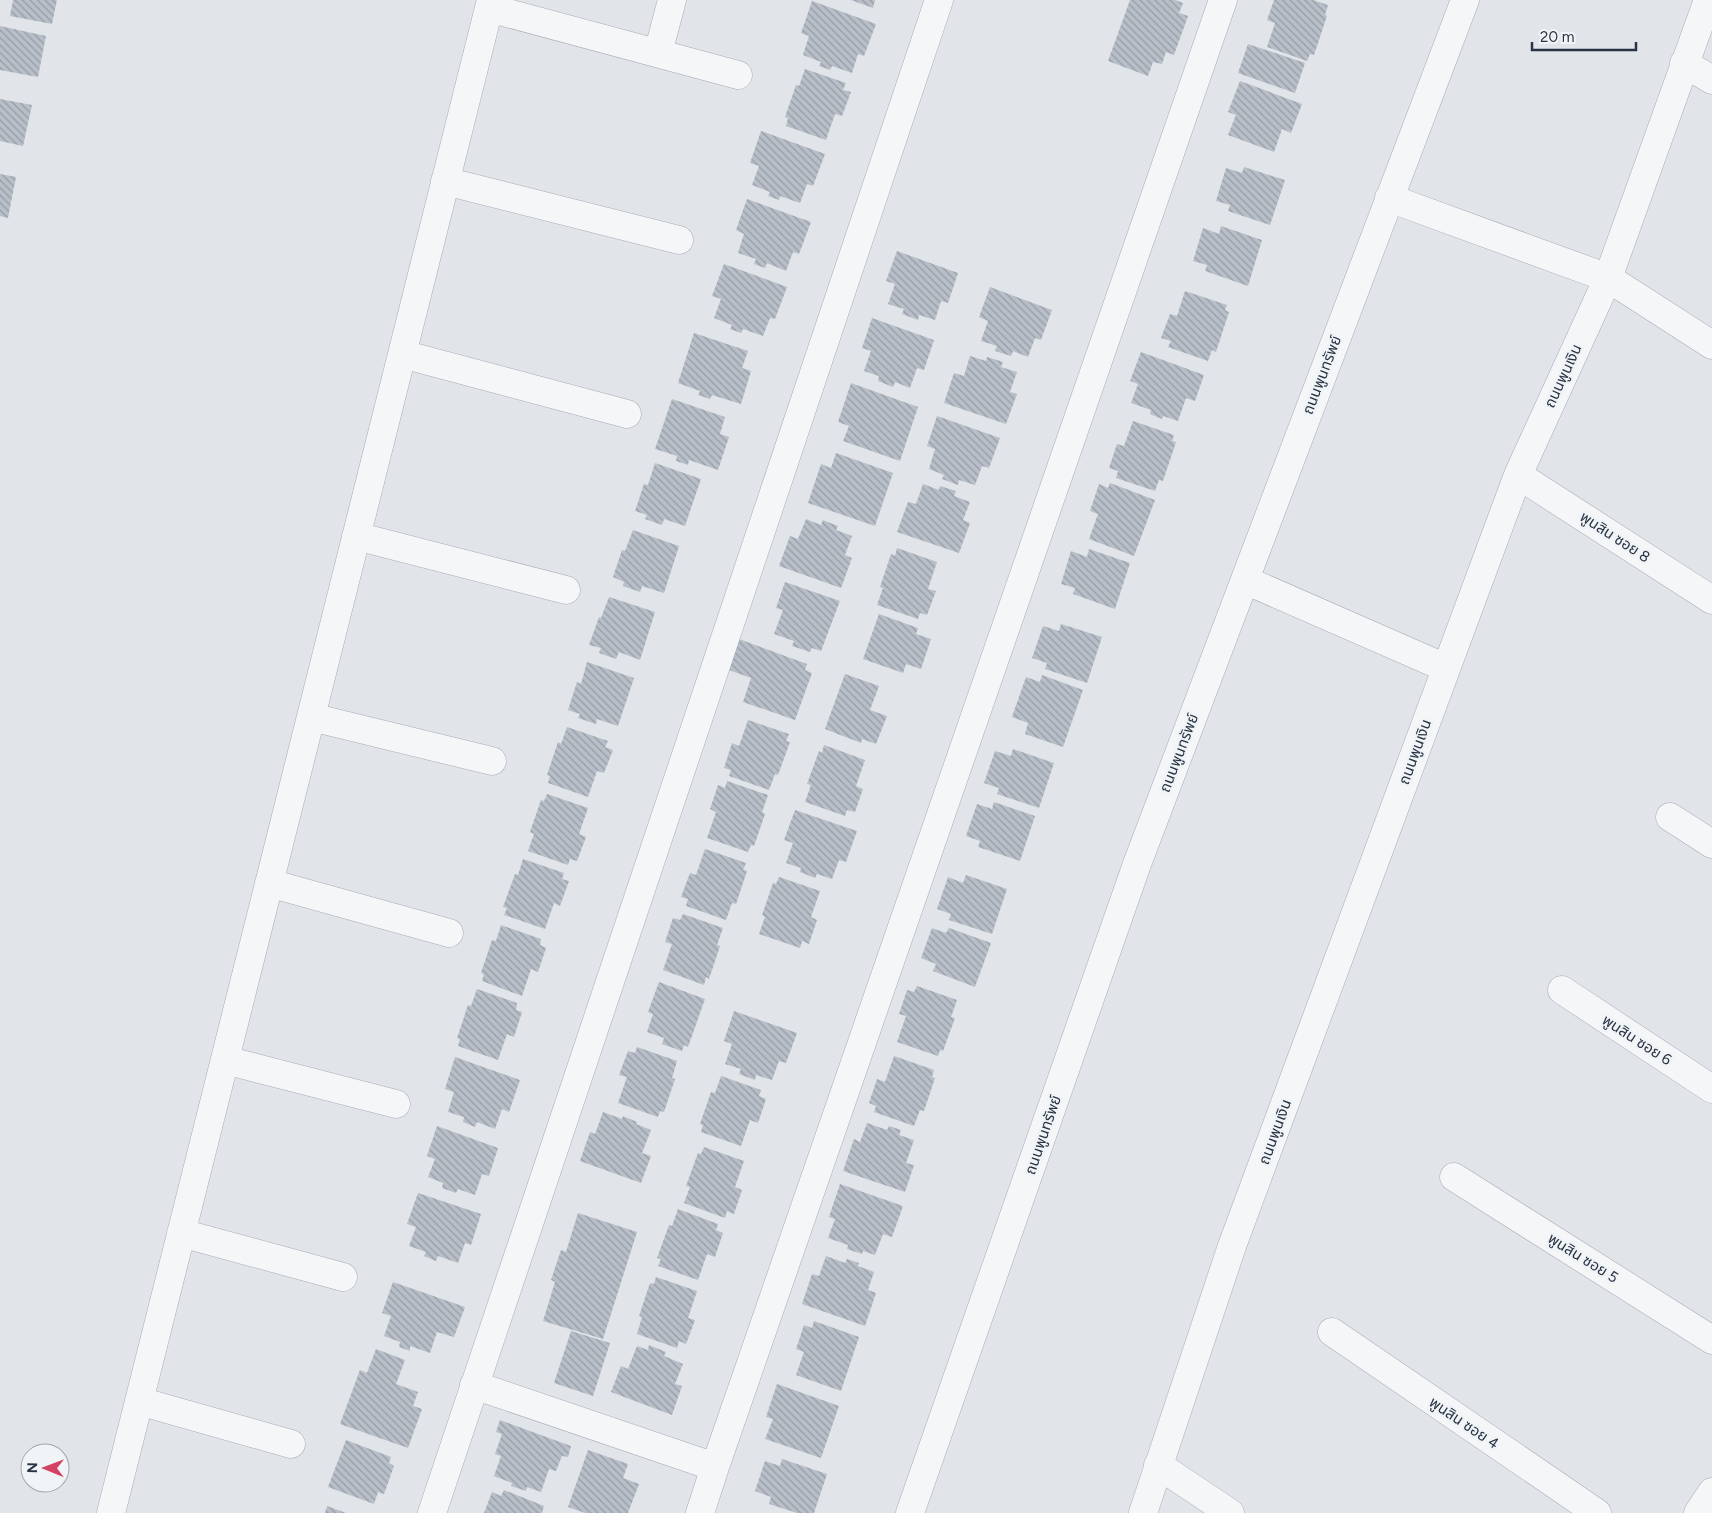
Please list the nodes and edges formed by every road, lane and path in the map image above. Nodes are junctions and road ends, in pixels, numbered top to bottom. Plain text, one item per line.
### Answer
1 (672, 0) edge
2 (939, 0) edge
3 (1223, 0) edge
4 (1465, 0) edge
5 (1708, 0) edge
6 (490, 4) edge
7 (658, 54) junction
8 (1684, 63) junction
9 (738, 75) dead end
10 (1712, 80) edge
11 (446, 181) junction
12 (1389, 198) junction
13 (680, 240) dead end
14 (1608, 278) junction
15 (1712, 345) edge
16 (402, 354) junction
17 (627, 414) dead end
18 (1518, 475) junction
19 (356, 536) junction
20 (1245, 580) junction
21 (566, 590) dead end
22 (1712, 600) edge
23 (1446, 668) junction
24 (311, 717) junction
25 (492, 761) dead end
26 (1670, 817) dead end
27 (1712, 844) edge
28 (269, 883) junction
29 (449, 933) dead end
30 (1562, 990) dead end
31 (225, 1060) junction
32 (1712, 1090) edge
33 (396, 1104) dead end
34 (1454, 1177) dead end
35 (181, 1233) junction
36 (343, 1277) dead end
37 (1332, 1332) dead end
38 (1712, 1340) edge
39 (474, 1385) junction
40 (140, 1401) junction
41 (291, 1444) dead end
42 (1158, 1465) junction
43 (715, 1467) junction
44 (1712, 1492) edge
45 (111, 1513) edge
46 (432, 1513) edge
47 (700, 1513) edge
48 (910, 1513) edge
49 (1143, 1513) edge
50 (1230, 1513) edge
51 (1597, 1513) edge
52 (1698, 1513) edge

1 - 7 street
2 - 39 street
3 - 43 street
4 - 12 street, ถนนพูนทรัพย์
5 - 8 street, ถนนพูนเงิน
6 - 7 street
6 - 11 street
7 - 9 street
8 - 10 street
8 - 14 street, ถนนพูนเงิน
11 - 13 street
11 - 16 street
12 - 14 street
12 - 20 street, ถนนพูนทรัพย์
14 - 15 street
14 - 18 street, ถนนพูนเงิน
16 - 17 street
16 - 19 street
18 - 22 street, พูนสิน ซอย 8
18 - 23 street, ถนนพูนเงิน
19 - 21 street
19 - 24 street
20 - 23 street
20 - 48 street, ถนนพูนทรัพย์
23 - 42 street, ถนนพูนเงิน
24 - 25 street
24 - 28 street
26 - 27 street
28 - 29 street
28 - 31 street
30 - 32 street, พูนสิน ซอย 6
31 - 33 street
31 - 35 street
34 - 38 street, พูนสิน ซอย 5
35 - 36 street
35 - 40 street
37 - 51 street, พูนสิน ซอย 4
39 - 43 street
39 - 46 street
40 - 41 street
40 - 45 street
42 - 49 street, ถนนพูนเงิน
42 - 50 street
43 - 47 street
44 - 52 street

